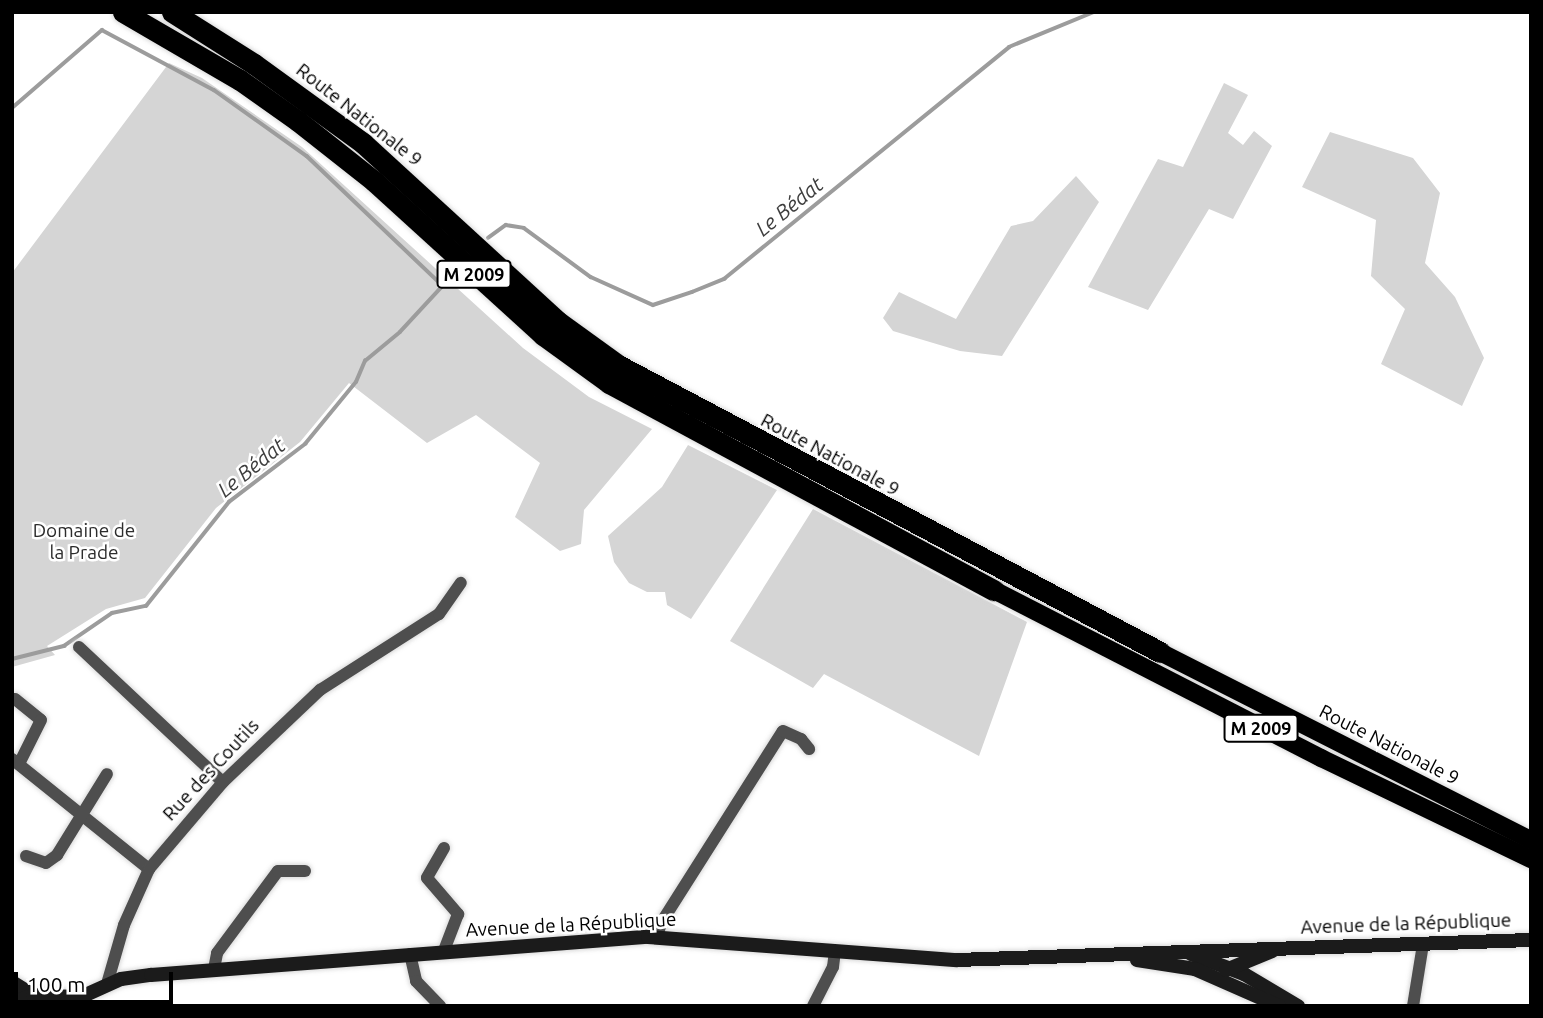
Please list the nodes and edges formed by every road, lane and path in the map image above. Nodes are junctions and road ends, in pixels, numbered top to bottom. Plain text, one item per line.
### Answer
1 (111, 12) edge
2 (172, 12) edge
3 (128, 16) edge
4 (461, 583) dead end
5 (994, 590) joint
6 (79, 648) dead end
7 (1160, 652) joint
8 (15, 699) dead end
9 (809, 749) dead end
10 (15, 761) edge
11 (107, 774) dead end
12 (223, 782) junction
13 (83, 814) junction
14 (1531, 840) edge
15 (444, 848) dead end
16 (26, 856) dead end
17 (1531, 859) edge
18 (149, 869) junction
19 (305, 871) dead end
20 (657, 937) junction
21 (1531, 940) edge
22 (1423, 944) junction
23 (1282, 947) junction
24 (444, 951) junction
25 (835, 951) junction
26 (1176, 951) junction
27 (410, 954) junction
28 (1072, 956) junction
29 (1230, 968) junction
30 (214, 969) junction
31 (1216, 976) junction
32 (12, 982) edge
33 (107, 984) junction
34 (33, 995) junction
35 (75, 997) junction
36 (1270, 999) edge
37 (12, 1003) edge
38 (61, 1006) edge
39 (440, 1006) edge
40 (813, 1006) edge
41 (1298, 1006) edge
42 (1413, 1006) edge

1 - 3 highway
2 - 7 highway, Route Nationale 9 / M 2009
3 - 5 highway, M 2009
4 - 12 street, Rue des Coutils
5 - 17 main road, M 2009
6 - 12 street
7 - 14 main road, Route Nationale 9 / M 2009
8 - 10 street
9 - 20 street
10 - 13 street
11 - 13 street
12 - 18 street, Rue des Coutils
13 - 16 street
13 - 18 street
15 - 24 street
18 - 33 street, Rue des Coutils
19 - 30 street
20 - 24 street, Avenue de la République
20 - 25 street, Avenue de la République
21 - 22 street, Avenue de la République
22 - 23 street, Avenue de la République
22 - 42 street
23 - 26 street, Avenue de la République
23 - 29 street
24 - 27 street, Avenue de la République
25 - 28 street, Avenue de la République
25 - 40 street
26 - 28 street, Avenue de la République
26 - 29 street
27 - 30 street, Avenue de la République
27 - 39 street
28 - 31 street, Avenue de la République
29 - 31 street
29 - 36 street
30 - 33 street, Avenue de la République
31 - 36 street, Avenue de la République
32 - 34 street
33 - 35 street, Avenue de la République
34 - 35 street, Avenue de la République
34 - 37 street, Avenue de la République
35 - 38 street, Avenue de la République
36 - 41 street

